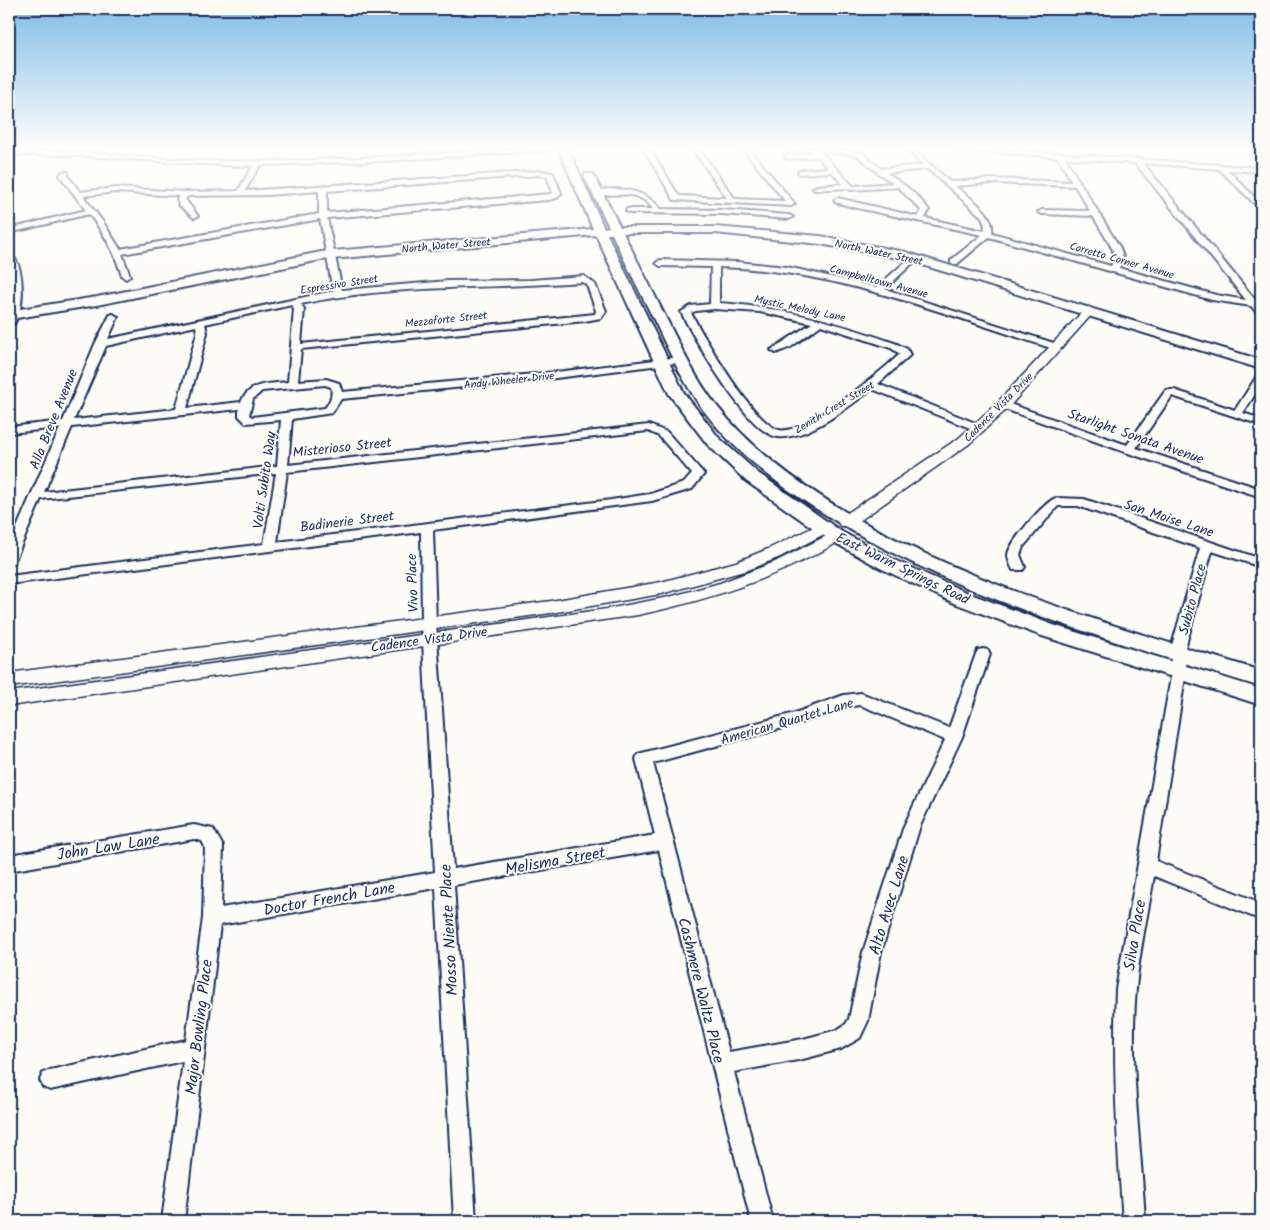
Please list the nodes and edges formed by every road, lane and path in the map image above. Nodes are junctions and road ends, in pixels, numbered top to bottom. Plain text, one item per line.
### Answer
1 (87, 205) edge
2 (184, 205) edge
3 (323, 205) edge
4 (445, 205) edge
5 (594, 205) edge
6 (601, 205) edge
7 (654, 205) edge
8 (752, 205) edge
9 (783, 205) edge
10 (855, 205) edge
11 (921, 205) edge
12 (973, 205) edge
13 (1091, 205) edge
14 (1172, 205) edge
15 (91, 211) junction
16 (658, 211) junction
17 (630, 212) dead end
18 (1042, 212) dead end
19 (789, 214) junction
20 (1096, 214) junction
21 (194, 216) dead end
22 (323, 216) junction
23 (920, 218) junction
24 (9, 229) edge
25 (607, 229) junction
26 (988, 234) junction
27 (118, 252) junction
28 (332, 252) junction
29 (914, 258) junction
30 (9, 259) edge
31 (954, 262) junction
32 (660, 263) dead end
33 (714, 264) junction
34 (1114, 270) junction
35 (126, 276) dead end
36 (879, 290) junction
37 (338, 293) junction
38 (295, 302) junction
39 (1254, 304) junction
40 (714, 306) junction
41 (686, 310) joint
42 (1089, 311) junction
43 (1261, 312) edge
44 (10, 314) edge
45 (598, 316) joint
46 (113, 317) dead end
47 (200, 322) junction
48 (820, 322) junction
49 (1165, 326) junction
50 (100, 344) junction
51 (296, 347) junction
52 (1057, 347) junction
53 (776, 350) dead end
54 (905, 353) joint
55 (1261, 356) edge
56 (680, 360) junction
57 (661, 362) junction
58 (1261, 364) edge
59 (1261, 378) edge
60 (293, 385) junction
61 (872, 385) junction
62 (337, 396) junction
63 (245, 405) junction
64 (1003, 405) junction
65 (181, 412) junction
66 (1237, 414) junction
67 (287, 417) junction
68 (1261, 422) edge
69 (68, 424) junction
70 (649, 428) joint
71 (979, 428) junction
72 (9, 430) edge
73 (780, 435) joint
74 (1129, 450) junction
75 (282, 469) junction
76 (1261, 493) edge
77 (38, 496) junction
78 (427, 526) junction
79 (835, 528) junction
80 (270, 546) junction
81 (1207, 546) junction
82 (9, 560) edge
83 (1261, 563) edge
84 (1018, 567) dead end
85 (9, 580) edge
86 (430, 631) junction
87 (983, 654) dead end
88 (1178, 662) junction
89 (1261, 679) edge
90 (9, 680) edge
91 (1261, 697) edge
92 (9, 699) edge
93 (954, 737) junction
94 (644, 758) joint
95 (207, 834) joint
96 (665, 841) junction
97 (9, 863) edge
98 (1146, 865) junction
99 (446, 878) junction
100 (1261, 912) edge
101 (212, 918) junction
102 (196, 1048) junction
103 (721, 1064) junction
104 (50, 1080) dead end
105 (173, 1221) edge
106 (465, 1221) edge
107 (762, 1221) edge
108 (1134, 1221) edge

1 - 15 street
2 - 21 street
3 - 22 street
4 - 22 street
5 - 25 main road, East Warm Springs Road
6 - 25 main road, East Warm Springs Road
7 - 16 street
8 - 19 street
9 - 19 street
10 - 23 street, Corretto Corner Avenue
11 - 23 street
12 - 26 street
13 - 20 street
14 - 39 street
15 - 24 street
15 - 27 street
16 - 17 street
16 - 19 street
18 - 20 street
20 - 34 street
22 - 27 street
22 - 28 street
23 - 26 street, Corretto Corner Avenue
25 - 28 main road, North Water Street
25 - 29 main road, North Water Street
25 - 31 main road, North Water Street
25 - 56 main road, East Warm Springs Road
25 - 57 main road, East Warm Springs Road
26 - 31 street
26 - 34 street, Corretto Corner Avenue
27 - 35 street
28 - 37 street
28 - 44 main road, North Water Street
29 - 36 street
29 - 42 main road, North Water Street
30 - 44 main road
31 - 49 main road, North Water Street
32 - 33 street, Campbelltown Avenue
33 - 36 street, Campbelltown Avenue
33 - 40 street
34 - 39 street, Corretto Corner Avenue
36 - 52 street, Campbelltown Avenue
37 - 38 street, Espressivo Street
37 - 45 street, Espressivo Street
38 - 47 street, Espressivo Street
38 - 51 street
39 - 43 street
40 - 41 street, Mystic Melody Lane
40 - 48 street, Mystic Melody Lane
41 - 73 street
42 - 49 main road
42 - 52 street, Cadence Vista Drive
42 - 58 main road, North Water Street
45 - 51 street, Mezzaforte Street
46 - 50 street, Alla Breve Avenue
47 - 50 street, Espressivo Street
47 - 65 street
48 - 53 street
48 - 54 street, Mystic Melody Lane
49 - 55 main road, North Water Street
50 - 69 street, Alla Breve Avenue
51 - 60 street
52 - 64 street, Cadence Vista Drive
54 - 61 street, Zenith Crest Street
56 - 57 street, Andy Wheeler Drive
56 - 79 main road, East Warm Springs Road
57 - 62 street, Andy Wheeler Drive
57 - 79 main road, East Warm Springs Road
59 - 66 street
60 - 62 street
60 - 63 street
61 - 71 street
61 - 73 street, Zenith Crest Street
62 - 67 street
63 - 65 street
63 - 67 street
64 - 71 street, Cadence Vista Drive
64 - 74 street, Starlight Sonata Avenue
65 - 69 street
66 - 68 street
66 - 74 street
67 - 75 street, Volti Subito Way
69 - 72 street
69 - 77 street, Alla Breve Avenue
70 - 75 street, Misterioso Street
70 - 78 street, Badinerie Street
71 - 79 street, Cadence Vista Drive
74 - 76 street, Starlight Sonata Avenue
75 - 77 street, Misterioso Street
75 - 80 street, Volti Subito Way
77 - 82 street, Alla Breve Avenue
78 - 80 street, Badinerie Street
78 - 86 street, Vivo Place
79 - 86 street, Cadence Vista Drive
79 - 88 main road, East Warm Springs Road
79 - 88 main road, East Warm Springs Road
80 - 85 street, Badinerie Street
81 - 83 street, San Moise Lane
81 - 84 street, San Moise Lane
81 - 88 street, Subito Place
86 - 90 street, Cadence Vista Drive
86 - 92 street, Cadence Vista Drive
86 - 99 street, Mosso Niente Place
87 - 93 street, Alto Avec Lane
88 - 89 main road, East Warm Springs Road
88 - 91 main road, East Warm Springs Road
88 - 98 street, Silva Place
93 - 94 street, American Quartet Lane
93 - 103 street, Alto Avec Lane
94 - 96 street, Cashmere Waltz Place
95 - 97 street, John Law Lane
95 - 101 street, Major Bowling Place
96 - 99 street, Melisma Street
96 - 103 street, Cashmere Waltz Place
98 - 100 street
98 - 108 street, Silva Place
99 - 101 street, Doctor French Lane
99 - 106 street, Mosso Niente Place
101 - 102 street, Major Bowling Place
102 - 104 street
102 - 105 street, Major Bowling Place
103 - 107 street, Cashmere Waltz Place

